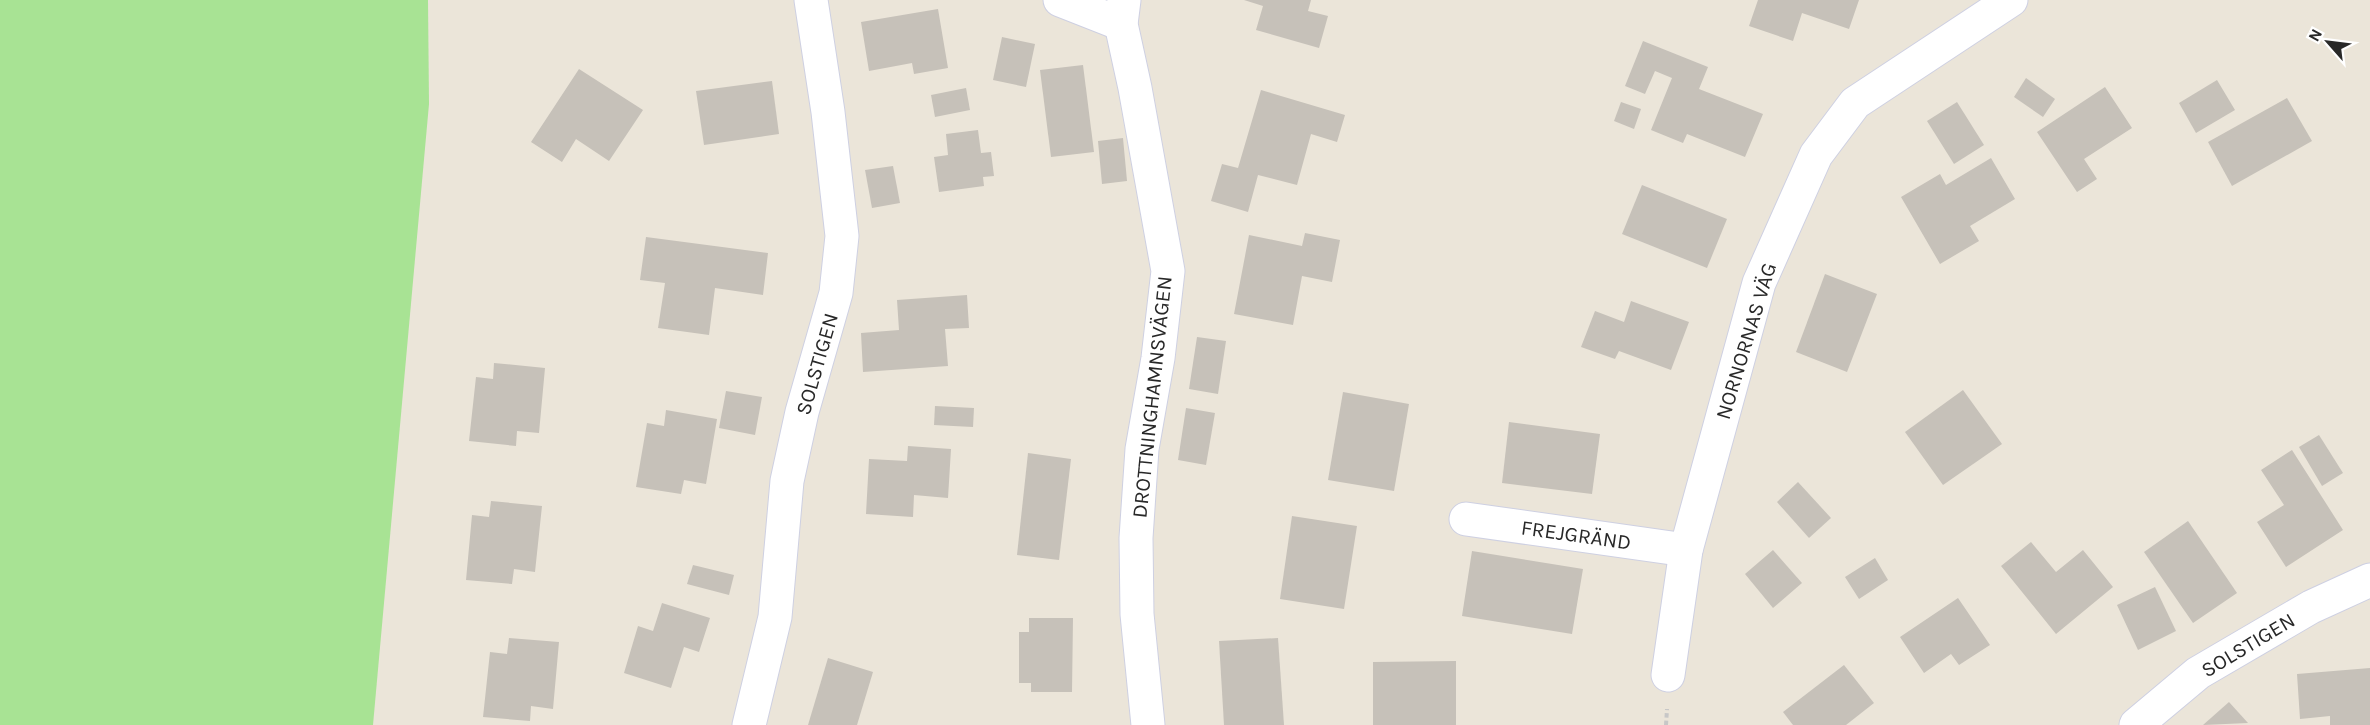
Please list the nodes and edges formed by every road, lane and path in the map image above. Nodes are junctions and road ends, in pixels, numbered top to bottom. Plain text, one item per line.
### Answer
1 (811, 0) edge
2 (1060, 0) edge
3 (2011, 0) edge
4 (1123, 12) edge
5 (1466, 519) dead end
6 (1686, 550) junction
7 (2370, 580) edge
8 (1668, 675) dead end
9 (749, 725) edge
10 (1148, 725) edge
11 (2136, 725) edge

1 - 9 street, SOLSTIGEN
2 - 4 street
3 - 6 street, NORNORNAS VÄG
4 - 10 street, DROTTNINGHAMNSVÄGEN
5 - 6 street, FREJGRÄND
6 - 8 street, NORNORNAS VÄG
7 - 11 street, SOLSTIGEN

